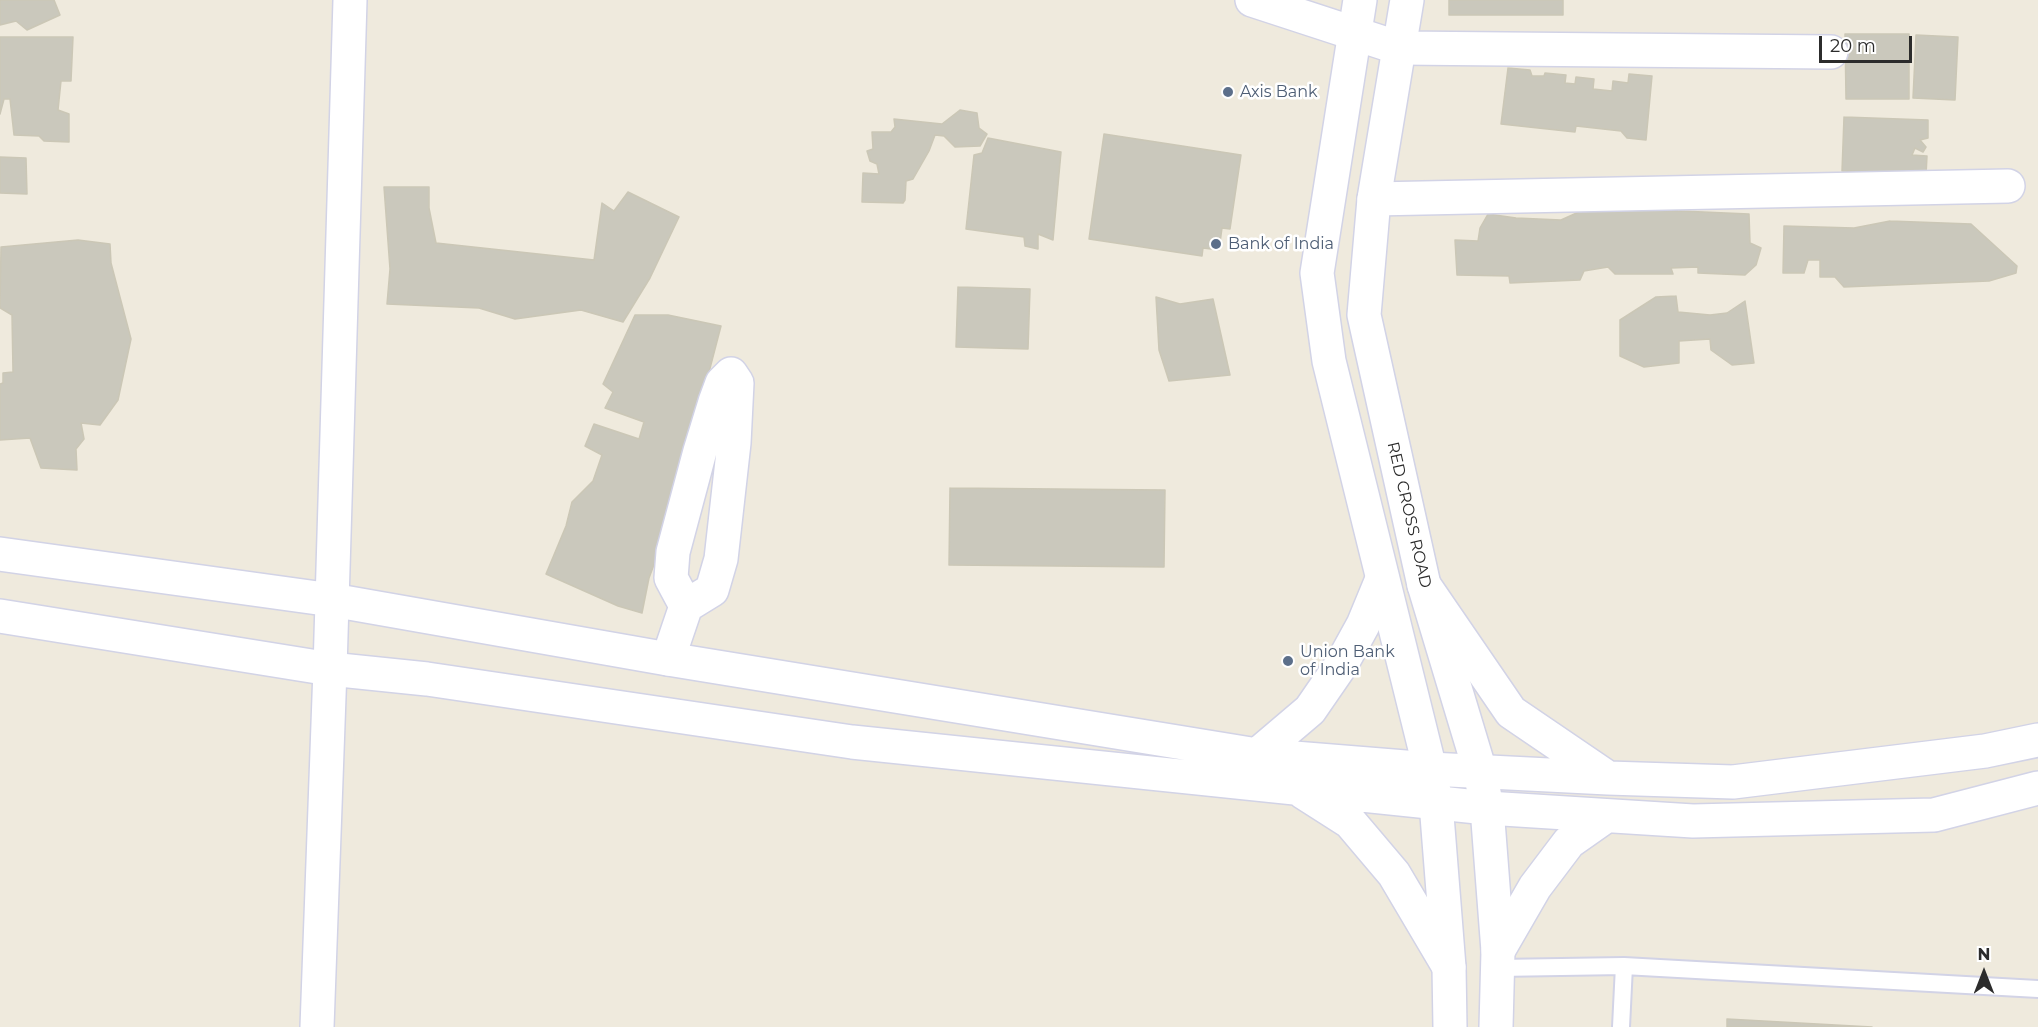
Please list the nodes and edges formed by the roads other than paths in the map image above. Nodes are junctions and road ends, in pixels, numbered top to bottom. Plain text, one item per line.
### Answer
1 (350, 0) edge
2 (1252, 0) edge
3 (1360, 0) edge
4 (1407, 0) edge
5 (1354, 33) junction
6 (1399, 48) junction
7 (1831, 52) dead end
8 (2007, 186) dead end
9 (1374, 199) junction
10 (0, 554) edge
11 (1382, 579) junction
12 (1424, 585) junction
13 (332, 600) junction
14 (686, 606) junction
15 (0, 616) edge
16 (668, 659) junction
17 (330, 669) junction
18 (858, 690) junction
19 (2038, 740) edge
20 (852, 742) junction
21 (1257, 755) junction
22 (1430, 769) junction
23 (1480, 771) junction
24 (1608, 778) junction
25 (1296, 788) junction
26 (2038, 788) edge
27 (1436, 803) junction
28 (1486, 808) junction
29 (1606, 816) junction
30 (1498, 959) junction
31 (1624, 966) junction
32 (1449, 967) junction
33 (2038, 989) edge
34 (317, 1027) edge
35 (1450, 1027) edge
36 (1496, 1027) edge
37 (1621, 1027) edge

1 - 13 main road
2 - 5 main road
3 - 5 main road
4 - 6 main road, RED CROSS ROAD
5 - 6 main road
5 - 11 main road
6 - 7 main road
6 - 9 main road, RED CROSS ROAD
8 - 9 main road
9 - 12 main road, RED CROSS ROAD
10 - 13 main road
11 - 21 main road
11 - 22 main road
12 - 23 main road, RED CROSS ROAD
12 - 24 main road
13 - 16 main road
13 - 17 main road
14 - 14 main road
14 - 16 main road
15 - 17 main road
16 - 18 main road
17 - 20 main road
17 - 34 main road
18 - 20 main road
18 - 21 main road
19 - 24 main road
20 - 25 main road
21 - 22 main road
22 - 23 main road
22 - 27 main road
23 - 24 main road
23 - 28 main road, RED CROSS ROAD
25 - 27 main road
25 - 32 main road
26 - 29 main road
27 - 28 main road
27 - 32 main road
28 - 29 main road
28 - 30 main road, RED CROSS ROAD
29 - 30 main road
30 - 31 lane
30 - 36 main road, RED CROSS ROAD
31 - 33 lane
31 - 37 lane
32 - 35 main road

